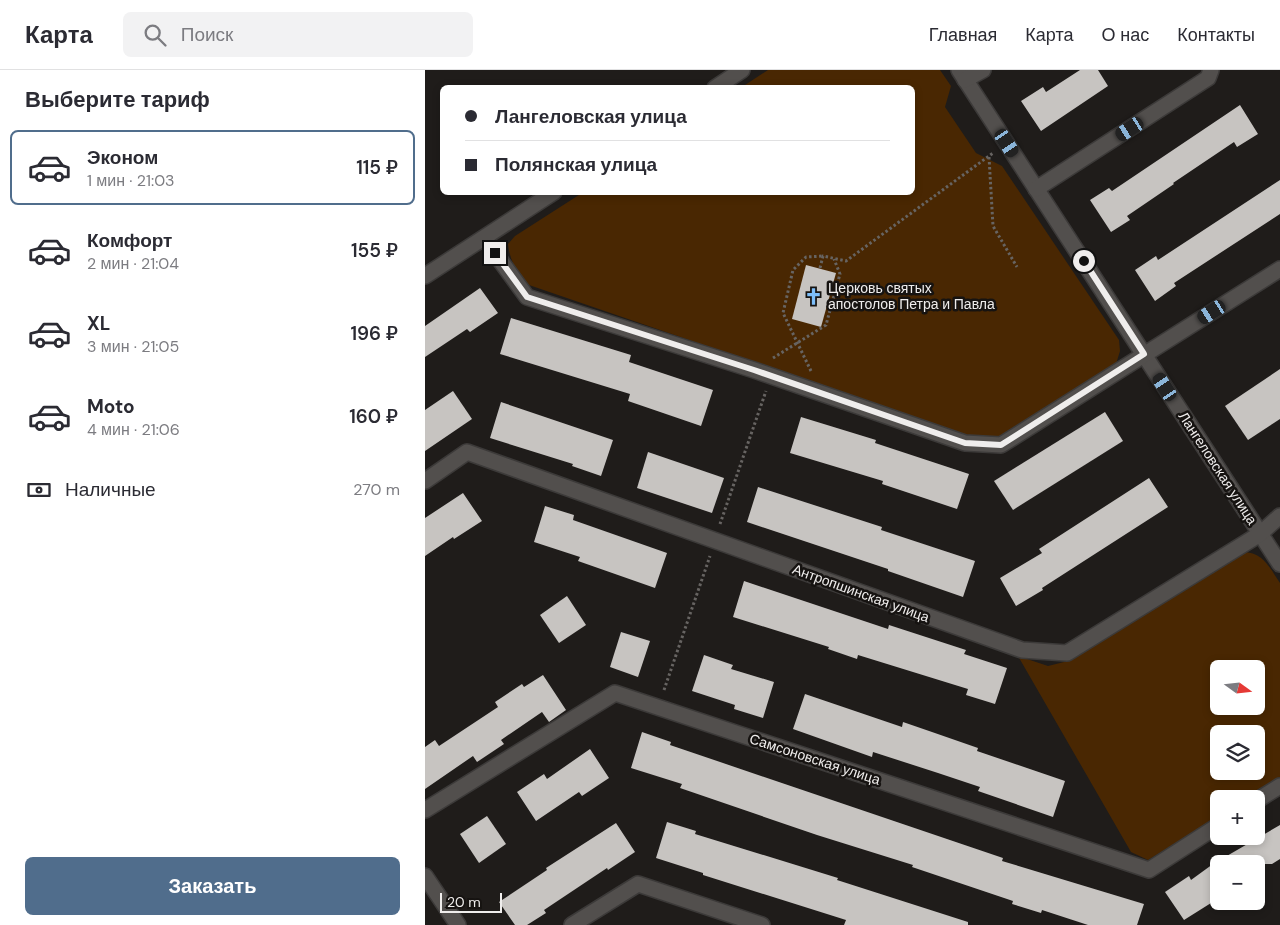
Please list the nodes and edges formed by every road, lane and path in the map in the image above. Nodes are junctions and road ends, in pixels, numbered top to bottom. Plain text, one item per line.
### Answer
1 (742, 70) edge
2 (983, 70) edge
3 (1211, 70) edge
4 (962, 75) edge
5 (720, 85) edge
6 (1007, 143) junction
7 (989, 156) junction
8 (1036, 189) junction
9 (549, 195) edge
10 (484, 238) junction
11 (823, 256) junction
12 (834, 258) junction
13 (1017, 267) dead end
14 (820, 268) dead end
15 (1280, 269) edge
16 (425, 276) edge
17 (797, 343) junction
18 (1144, 354) junction
19 (754, 370) junction
20 (822, 394) junction
21 (425, 481) edge
22 (1280, 516) edge
23 (1260, 534) junction
24 (1280, 564) edge
25 (1280, 786) edge
26 (1265, 795) edge
27 (425, 810) edge
28 (1210, 831) edge
29 (425, 876) edge
30 (457, 925) edge
31 (572, 925) edge
32 (762, 925) edge

1 - 5 street
2 - 4 street
3 - 8 street
4 - 6 street, Лангеловская улица
6 - 7 path
6 - 8 street, Лангеловская улица
7 - 12 path
7 - 13 path
8 - 18 street, Лангеловская улица
9 - 10 street
10 - 16 street
10 - 19 street
11 - 12 path
11 - 14 path
11 - 17 path
12 - 17 path
15 - 18 street
17 - 19 path
17 - 20 path
18 - 20 street
18 - 23 street, Лангеловская улица
19 - 20 street
21 - 23 street, Антропшинская улица
22 - 23 street, Антропшинская улица
23 - 24 street, Лангеловская улица
25 - 26 street
27 - 28 street, Самсоновская улица
29 - 30 street
31 - 32 street

